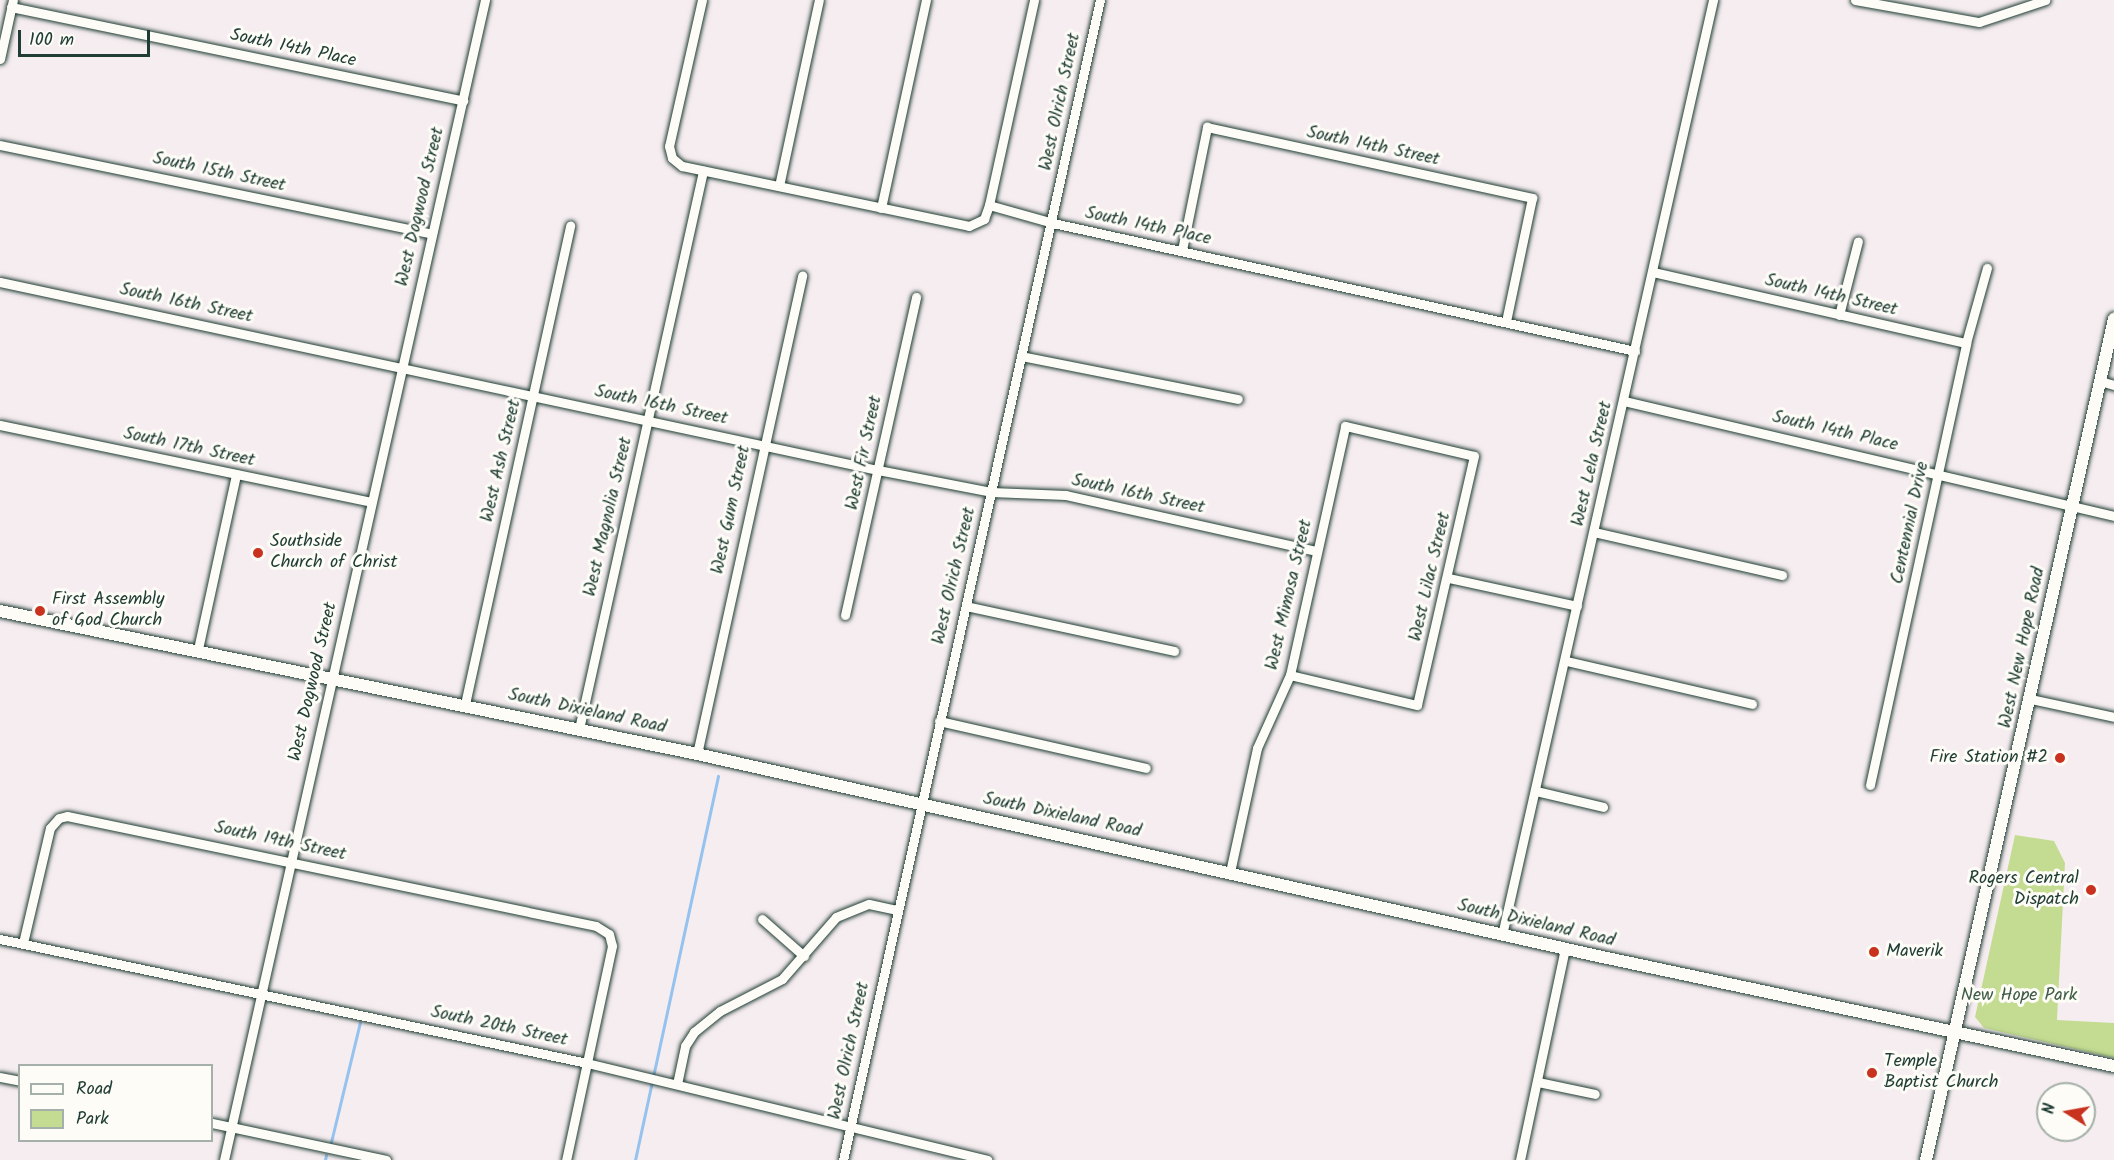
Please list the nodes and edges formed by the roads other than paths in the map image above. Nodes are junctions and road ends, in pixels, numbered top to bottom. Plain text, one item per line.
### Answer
1 (486, 0) edge
2 (702, 0) edge
3 (819, 0) edge
4 (926, 0) edge
5 (1034, 0) edge
6 (1100, 0) edge
7 (1713, 0) edge
8 (1855, 0) edge
9 (2045, 0) edge
10 (12, 4) edge
11 (0, 59) edge
12 (463, 101) junction
13 (0, 145) edge
14 (703, 171) junction
15 (779, 186) junction
16 (989, 205) junction
17 (881, 208) junction
18 (1053, 223) junction
19 (570, 225) dead end
20 (432, 234) junction
21 (1858, 241) dead end
22 (1182, 250) junction
23 (1987, 268) dead end
24 (1653, 273) junction
25 (802, 275) dead end
26 (0, 282) edge
27 (916, 297) dead end
28 (1839, 315) junction
29 (2114, 319) edge
30 (1506, 321) junction
31 (1966, 343) junction
32 (1635, 351) junction
33 (1021, 356) junction
34 (402, 367) junction
35 (2100, 381) junction
36 (2114, 385) edge
37 (534, 395) junction
38 (1238, 399) dead end
39 (1624, 401) junction
40 (648, 420) junction
41 (0, 426) edge
42 (763, 445) junction
43 (1474, 456) joint
44 (878, 470) junction
45 (1938, 473) junction
46 (236, 474) junction
47 (991, 492) junction
48 (371, 502) junction
49 (2072, 507) junction
50 (2114, 516) edge
51 (1594, 532) junction
52 (1317, 551) junction
53 (1782, 575) dead end
54 (1449, 578) junction
55 (966, 606) junction
56 (1577, 606) junction
57 (0, 611) edge
58 (846, 615) dead end
59 (198, 649) junction
60 (1174, 651) dead end
61 (1566, 661) junction
62 (1290, 675) junction
63 (332, 677) junction
64 (2031, 699) junction
65 (465, 704) junction
66 (1752, 704) dead end
67 (2114, 717) edge
68 (939, 722) junction
69 (579, 729) junction
70 (697, 754) junction
71 (1146, 768) dead end
72 (1870, 785) dead end
73 (1536, 791) junction
74 (920, 804) junction
75 (1603, 807) dead end
76 (291, 861) junction
77 (1230, 872) junction
78 (897, 910) junction
79 (762, 919) dead end
80 (1502, 935) junction
81 (0, 939) edge
82 (23, 943) junction
83 (1565, 949) junction
84 (804, 956) junction
85 (261, 994) junction
86 (1956, 1035) junction
87 (588, 1063) junction
88 (2114, 1066) edge
89 (0, 1077) edge
90 (18, 1081) edge
91 (1538, 1083) junction
92 (677, 1084) junction
93 (1595, 1094) dead end
94 (213, 1123) edge
95 (851, 1124) junction
96 (232, 1128) junction
97 (224, 1160) edge
98 (386, 1160) edge
99 (567, 1160) edge
100 (843, 1160) edge
101 (987, 1160) edge
102 (1520, 1160) edge
103 (1926, 1160) edge

1 - 12 street, West Dogwood Street
2 - 14 street
3 - 15 street
4 - 17 street
5 - 16 street
6 - 18 street, West Olrich Street
7 - 24 street, West Lela Street
8 - 9 street
10 - 11 street
10 - 12 street, South 14th Place
12 - 20 street, West Dogwood Street
13 - 20 street, South 15th Street
14 - 15 street
14 - 40 street, West Magnolia Street
15 - 17 street
16 - 17 street
16 - 18 street, South 14th Place
18 - 22 street, South 14th Place
18 - 33 street, West Olrich Street
19 - 37 street, West Ash Street
20 - 34 street, West Dogwood Street
21 - 28 street
22 - 30 street, South 14th Place
22 - 30 street, South 14th Street
23 - 31 street, Centennial Drive
24 - 28 street, South 14th Street
24 - 32 street, West Lela Street
25 - 42 street, West Gum Street
26 - 34 street, South 16th Street
27 - 44 street, West Fir Street
28 - 31 street, South 14th Street
29 - 35 main road, West New Hope Road
30 - 32 street, South 14th Place
31 - 45 street, Centennial Drive
32 - 39 street, West Lela Street
33 - 38 street
33 - 47 street, West Olrich Street
34 - 37 street, South 16th Street
34 - 48 street, West Dogwood Street
35 - 36 street
35 - 49 main road, West New Hope Road
37 - 40 street, South 16th Street
37 - 65 street, West Ash Street
39 - 45 street, South 14th Place
39 - 51 street, West Lela Street
40 - 42 street, South 16th Street
40 - 69 street, West Magnolia Street
41 - 46 street, South 17th Street
42 - 44 street, South 16th Street
42 - 70 street, West Gum Street
43 - 52 street, West Mimosa Street
43 - 54 street, West Lilac Street
44 - 47 street, South 16th Street
44 - 58 street, West Fir Street
45 - 49 street, South 14th Place
45 - 72 street, Centennial Drive
46 - 48 street, South 17th Street
46 - 59 street
47 - 52 street, South 16th Street
47 - 55 street, West Olrich Street
48 - 63 street, West Dogwood Street
49 - 50 street
49 - 64 main road, West New Hope Road
51 - 53 street
51 - 56 street, West Lela Street
52 - 62 street, West Mimosa Street
54 - 56 street
54 - 62 street, West Lilac Street
55 - 60 street
55 - 68 street, West Olrich Street
56 - 61 street, West Lela Street
57 - 59 main road, South Dixieland Road
59 - 63 main road, South Dixieland Road
61 - 66 street
61 - 73 street, West Lela Street
62 - 77 street, West Mimosa Street
63 - 65 main road, South Dixieland Road
63 - 76 street, West Dogwood Street
64 - 67 street
64 - 86 main road, West New Hope Road
65 - 69 main road, South Dixieland Road
68 - 71 street
68 - 74 street, West Olrich Street
69 - 70 main road, South Dixieland Road
70 - 74 main road, South Dixieland Road
73 - 75 street
73 - 80 street, West Lela Street
74 - 77 main road, South Dixieland Road
74 - 78 street, West Olrich Street
76 - 82 street, South 19th Street
76 - 85 street, West Dogwood Street
76 - 87 street, South 19th Street
77 - 80 main road, South Dixieland Road
78 - 84 street
78 - 95 street, West Olrich Street
79 - 84 street
80 - 83 main road, South Dixieland Road
81 - 82 street, South 20th Street
82 - 85 street, South 20th Street
83 - 86 main road, South Dixieland Road
83 - 91 street
84 - 92 street
85 - 87 street, South 20th Street
85 - 96 street, West Dogwood Street
86 - 88 main road, South Dixieland Road
86 - 103 main road, West New Hope Road
87 - 92 street, South 20th Street
87 - 99 street
89 - 90 street
91 - 93 street
91 - 102 street
92 - 95 street, South 20th Street
94 - 96 street
95 - 100 street, West Olrich Street
95 - 101 street, South 20th Street
96 - 97 street, West Dogwood Street
96 - 98 street

